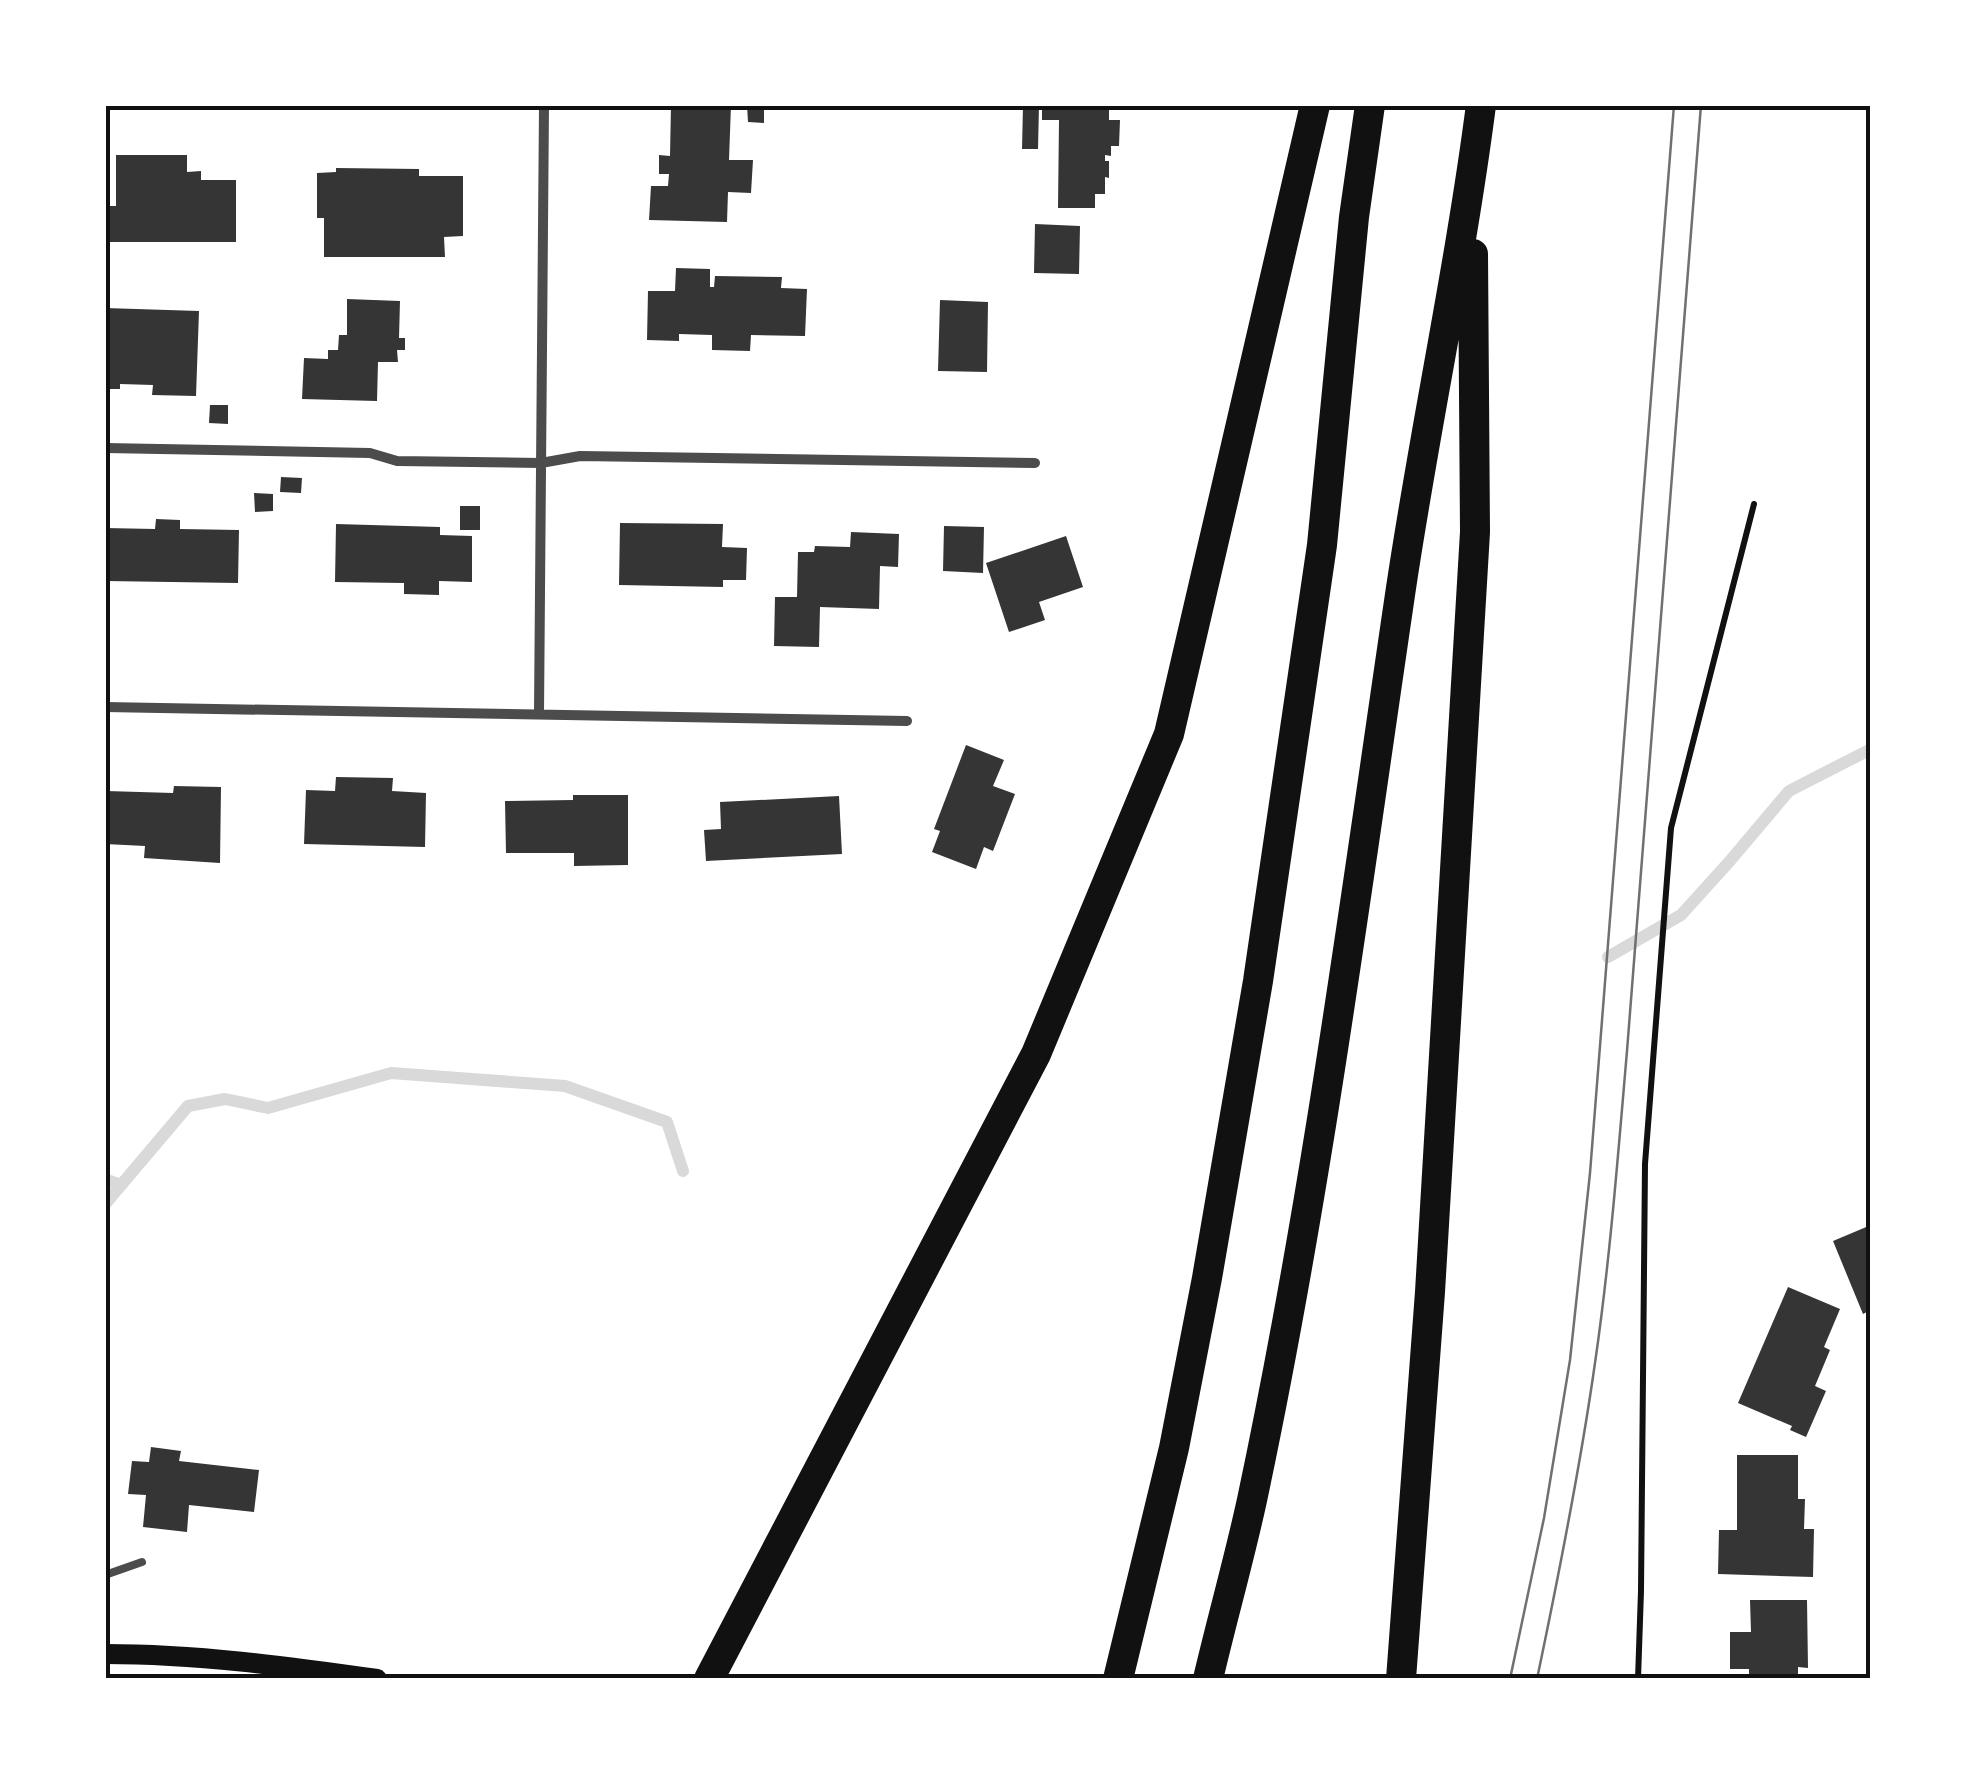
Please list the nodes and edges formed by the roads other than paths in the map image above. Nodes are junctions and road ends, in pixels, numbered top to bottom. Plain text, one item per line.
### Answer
1 (544, 105) edge
2 (1316, 105) edge
3 (1370, 105) edge
4 (1480, 105) edge
5 (1472, 174) junction
6 (105, 448) edge
7 (541, 463) junction
8 (1035, 463) dead end
9 (105, 707) edge
10 (539, 713) junction
11 (906, 722) dead end
12 (142, 1562) dead end
13 (105, 1576) edge
14 (105, 1654) edge
15 (376, 1679) edge
16 (709, 1679) edge
17 (1118, 1679) edge
18 (1208, 1679) edge
19 (1401, 1679) edge

1 - 7 street
2 - 16 highway
3 - 17 highway
4 - 5 highway
5 - 18 highway
5 - 19 highway
6 - 7 street
7 - 8 street
7 - 10 street
9 - 10 street
10 - 11 street
12 - 13 lane
14 - 15 main road

